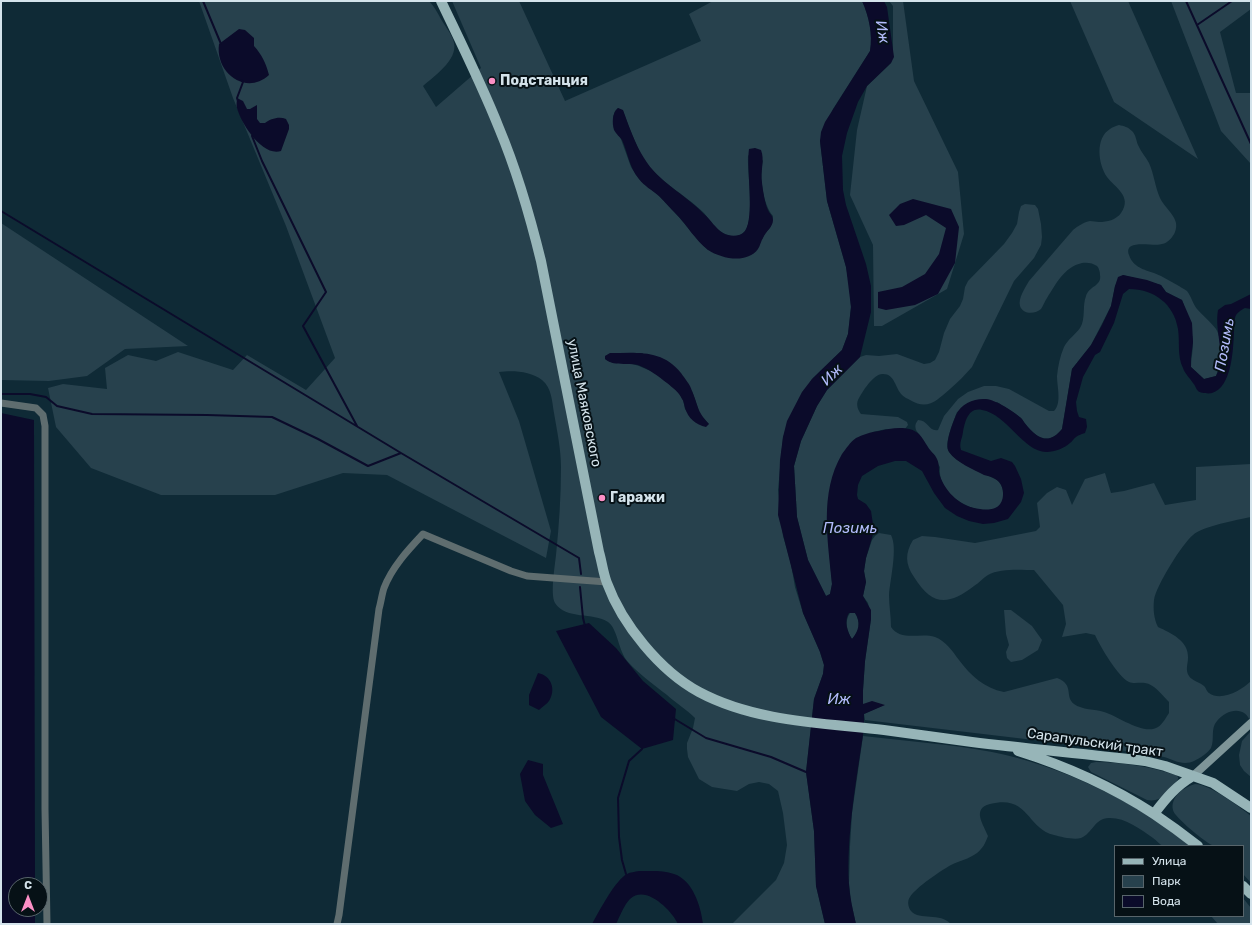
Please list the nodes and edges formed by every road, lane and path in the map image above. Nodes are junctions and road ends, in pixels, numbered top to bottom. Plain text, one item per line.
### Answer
1 (441, 1) edge
2 (1, 403) edge
3 (607, 582) junction
4 (795, 720) joint
5 (1251, 723) edge
6 (973, 742) junction
7 (1193, 776) junction
8 (1251, 808) edge
9 (1154, 814) junction
10 (1197, 845) edge
11 (47, 924) edge
12 (336, 924) edge

1 - 3 main road, улица Маяковского
2 - 11 street
3 - 4 main road, улица Маяковского
3 - 12 street
4 - 6 main road, Сарапульский тракт
5 - 7 street
6 - 7 main road, Сарапульский тракт
6 - 9 main road, Сарапульский тракт
7 - 8 main road, Сарапульский тракт
7 - 9 main road
9 - 10 main road, Сарапульский тракт

